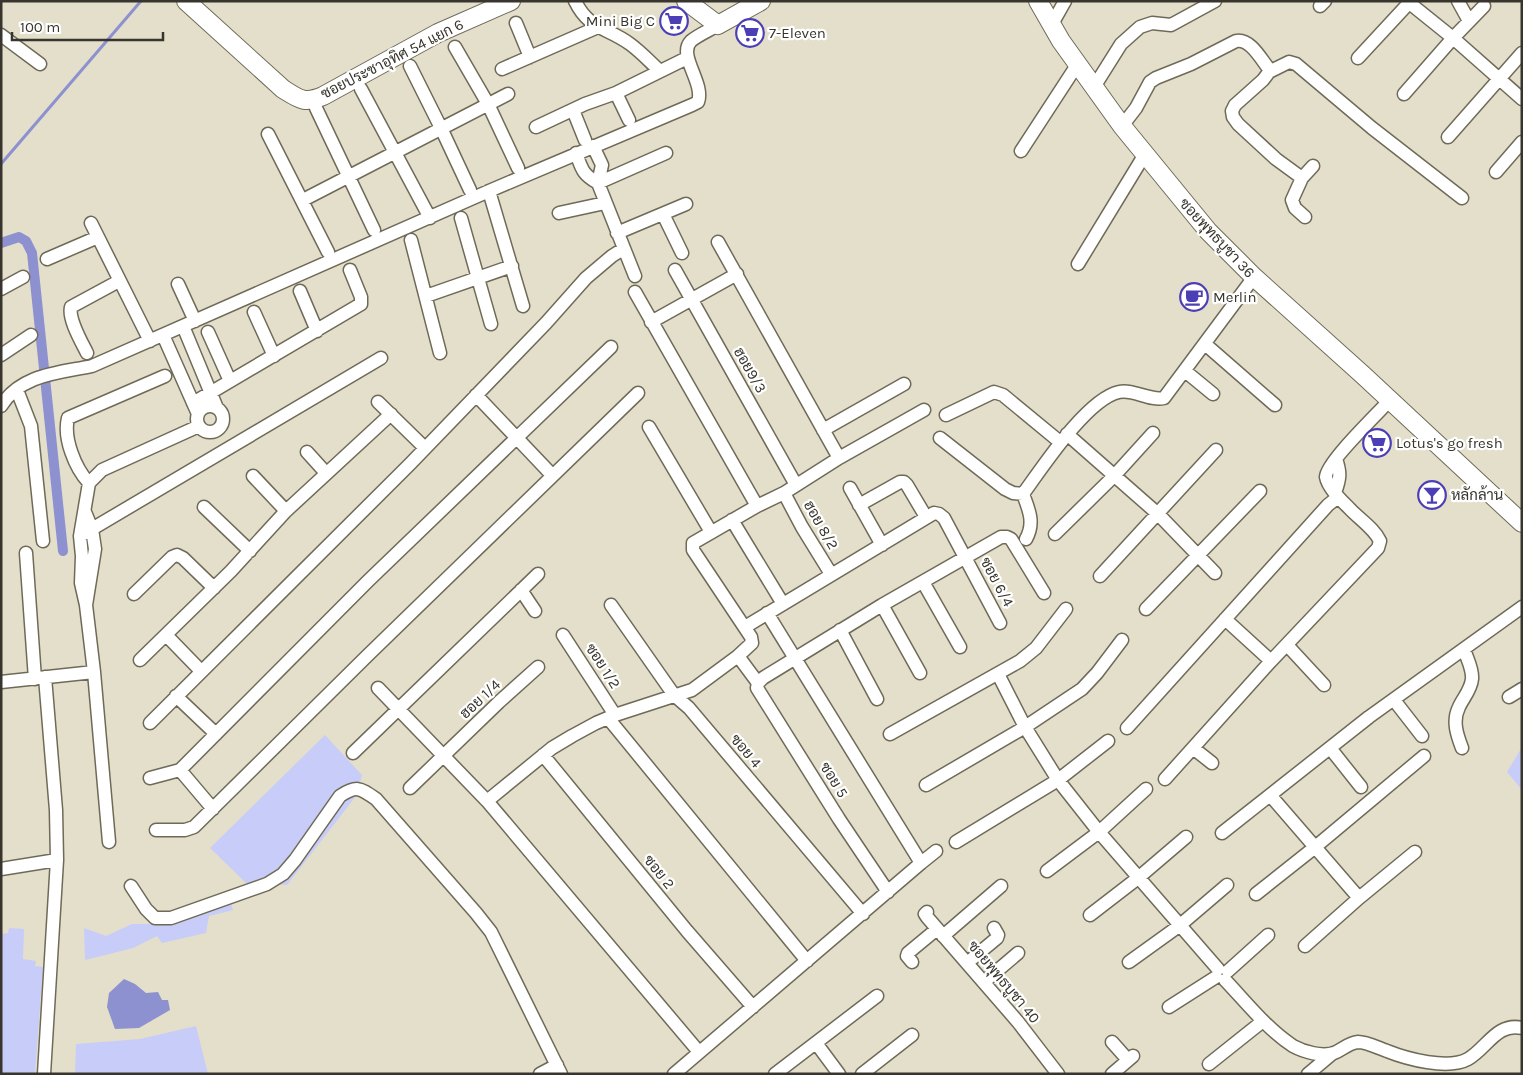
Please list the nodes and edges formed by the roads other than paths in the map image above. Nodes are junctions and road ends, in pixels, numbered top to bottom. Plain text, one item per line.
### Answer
1 (186, 1) edge
2 (511, 1) edge
3 (575, 1) edge
4 (686, 1) edge
5 (762, 1) edge
6 (1038, 1) edge
7 (1065, 1) edge
8 (1215, 1) edge
9 (1458, 1) edge
10 (1408, 2) edge
11 (1484, 6) dead end
12 (1469, 21) junction
13 (516, 23) dead end
14 (1052, 24) junction
15 (718, 25) junction
16 (598, 28) junction
17 (1, 36) edge
18 (1453, 38) junction
19 (455, 47) dead end
20 (1522, 53) edge
21 (530, 56) junction
22 (687, 58) junction
23 (1358, 58) dead end
24 (40, 64) dead end
25 (1077, 65) junction
26 (410, 66) dead end
27 (502, 69) dead end
28 (660, 71) junction
29 (1269, 72) junction
30 (1499, 78) junction
31 (1094, 87) junction
32 (361, 89) dead end
33 (508, 94) dead end
34 (616, 94) junction
35 (1404, 94) dead end
36 (1522, 99) edge
37 (488, 104) junction
38 (316, 108) dead end
39 (573, 110) junction
40 (629, 120) dead end
41 (1122, 126) junction
42 (536, 127) dead end
43 (441, 128) junction
44 (268, 134) dead end
45 (1448, 137) dead end
46 (1522, 142) edge
47 (589, 143) junction
48 (1021, 151) dead end
49 (395, 152) junction
50 (666, 153) dead end
51 (576, 154) junction
52 (1145, 154) junction
53 (1313, 166) dead end
54 (518, 168) dead end
55 (1496, 172) dead end
56 (349, 176) junction
57 (1302, 178) junction
58 (598, 183) junction
59 (470, 190) dead end
60 (489, 191) junction
61 (1462, 198) dead end
62 (303, 200) junction
63 (605, 203) junction
64 (686, 204) dead end
65 (559, 213) dead end
66 (663, 214) junction
67 (1304, 217) dead end
68 (430, 218) junction
69 (460, 218) dead end
70 (91, 223) dead end
71 (374, 230) dead end
72 (618, 233) junction
73 (98, 237) junction
74 (410, 240) dead end
75 (718, 242) dead end
76 (623, 249) junction
77 (328, 252) dead end
78 (682, 253) dead end
79 (47, 259) dead end
80 (1078, 264) dead end
81 (512, 266) junction
82 (350, 270) dead end
83 (675, 270) dead end
84 (736, 274) junction
85 (23, 276) dead end
86 (635, 276) dead end
87 (1254, 277) junction
88 (479, 279) junction
89 (120, 281) junction
90 (178, 284) dead end
91 (1, 289) edge
92 (300, 291) dead end
93 (635, 292) dead end
94 (426, 296) junction
95 (692, 299) junction
96 (523, 306) dead end
97 (254, 312) dead end
98 (195, 321) junction
99 (651, 322) junction
100 (491, 324) dead end
101 (183, 326) junction
102 (317, 331) junction
103 (208, 332) dead end
104 (31, 335) dead end
105 (164, 335) junction
106 (150, 341) junction
107 (1205, 344) junction
108 (611, 346) dead end
109 (440, 352) dead end
110 (87, 353) dead end
111 (1, 354) edge
112 (274, 356) junction
113 (381, 358) dead end
114 (1184, 371) junction
115 (165, 376) dead end
116 (230, 381) junction
117 (904, 384) dead end
118 (17, 390) junction
119 (211, 392) junction
120 (638, 394) dead end
121 (1213, 394) dead end
122 (476, 395) junction
123 (1390, 400) junction
124 (3, 402) edge
125 (378, 402) dead end
126 (1275, 405) dead end
127 (217, 408) junction
128 (924, 410) dead end
129 (197, 414) junction
130 (391, 414) junction
131 (946, 414) dead end
132 (649, 427) dead end
133 (220, 428) junction
134 (823, 430) junction
135 (1152, 433) dead end
136 (516, 437) junction
137 (940, 438) dead end
138 (1064, 438) junction
139 (230, 448) junction
140 (425, 448) junction
141 (1216, 450) dead end
142 (307, 452) dead end
143 (840, 458) junction
144 (326, 473) junction
145 (552, 475) junction
146 (253, 476) dead end
147 (1114, 476) junction
148 (89, 483) junction
149 (796, 485) junction
150 (850, 488) dead end
151 (1260, 491) dead end
152 (784, 493) junction
153 (1024, 494) junction
154 (1337, 495) junction
155 (860, 505) junction
156 (757, 506) junction
157 (204, 507) dead end
158 (286, 511) junction
159 (85, 512) junction
160 (1158, 514) junction
161 (1519, 516) edge
162 (926, 517) junction
163 (732, 520) junction
164 (92, 529) junction
165 (711, 532) junction
166 (1055, 534) dead end
167 (80, 536) junction
168 (1026, 538) dead end
169 (44, 541) dead end
170 (882, 544) junction
171 (250, 550) junction
172 (26, 553) dead end
173 (1198, 555) junction
174 (965, 557) junction
175 (1215, 573) dead end
176 (538, 574) dead end
177 (831, 574) junction
178 (1100, 576) dead end
179 (923, 582) junction
180 (214, 588) junction
181 (521, 590) junction
182 (1044, 593) dead end
183 (134, 594) dead end
184 (783, 604) junction
185 (86, 605) junction
186 (611, 605) dead end
187 (882, 605) junction
188 (1522, 607) edge
189 (1066, 609) dead end
190 (1146, 610) dead end
191 (535, 611) dead end
192 (767, 613) junction
193 (1225, 619) junction
194 (1000, 623) dead end
195 (745, 627) junction
196 (840, 630) junction
197 (166, 635) junction
198 (563, 635) dead end
199 (1122, 640) dead end
200 (1287, 644) junction
201 (960, 647) dead end
202 (1464, 649) junction
203 (738, 656) junction
204 (795, 658) junction
205 (140, 660) dead end
206 (1271, 661) junction
207 (538, 667) dead end
208 (201, 671) junction
209 (94, 672) junction
210 (920, 673) dead end
211 (998, 674) junction
212 (40, 678) junction
213 (1, 682) edge
214 (758, 683) junction
215 (1324, 686) dead end
216 (378, 688) dead end
217 (1522, 689) edge
218 (674, 695) junction
219 (176, 696) junction
220 (1509, 697) dead end
221 (877, 699) dead end
222 (1394, 700) junction
223 (399, 709) junction
224 (612, 717) junction
225 (150, 723) dead end
226 (1025, 727) junction
227 (1127, 728) dead end
228 (216, 734) junction
229 (890, 734) dead end
230 (1422, 736) dead end
231 (1108, 741) dead end
232 (1193, 748) junction
233 (1330, 748) junction
234 (1462, 748) dead end
235 (353, 753) dead end
236 (543, 755) junction
237 (444, 756) junction
238 (1424, 756) dead end
239 (1212, 764) dead end
240 (180, 770) junction
241 (150, 778) dead end
242 (1165, 779) dead end
243 (1058, 780) junction
244 (926, 785) dead end
245 (1361, 787) dead end
246 (410, 788) dead end
247 (1146, 789) dead end
248 (1270, 795) junction
249 (487, 801) junction
250 (213, 809) junction
251 (156, 830) dead end
252 (1099, 832) junction
253 (1222, 833) dead end
254 (1186, 837) dead end
255 (108, 842) dead end
256 (956, 842) dead end
257 (1314, 848) junction
258 (936, 851) dead end
259 (1415, 852) dead end
260 (57, 860) junction
261 (921, 863) junction
262 (1, 869) edge
263 (1048, 871) dead end
264 (1138, 878) junction
265 (1227, 885) dead end
266 (130, 886) dead end
267 (1001, 886) dead end
268 (888, 892) junction
269 (1256, 894) dead end
270 (1359, 898) junction
271 (927, 912) dead end
272 (863, 914) junction
273 (1090, 915) dead end
274 (1179, 926) junction
275 (994, 928) dead end
276 (940, 932) junction
277 (1268, 935) dead end
278 (1305, 946) dead end
279 (1018, 953) dead end
280 (807, 961) junction
281 (912, 962) dead end
282 (1129, 962) dead end
283 (967, 963) junction
284 (1222, 974) junction
285 (984, 982) junction
286 (877, 996) dead end
287 (753, 1007) junction
288 (1169, 1007) dead end
289 (1263, 1021) junction
290 (1522, 1028) edge
291 (912, 1035) dead end
292 (1112, 1042) dead end
293 (816, 1043) junction
294 (699, 1052) junction
295 (1333, 1053) junction
296 (1208, 1064) dead end
297 (559, 1069) edge
298 (44, 1074) edge
299 (540, 1074) edge
300 (674, 1074) edge
301 (775, 1074) edge
302 (839, 1074) edge
303 (862, 1074) edge
304 (1058, 1074) edge
305 (1112, 1074) edge
306 (1308, 1074) edge

1 - 2 street, ซอยประชาอุทิศ 54 แยก 6
3 - 16 street
4 - 15 street
5 - 15 street
6 - 14 street, ซอยพุทธบูชา 36
7 - 14 street
8 - 31 street
9 - 12 street
10 - 18 street
10 - 23 street
11 - 12 street
12 - 18 street
13 - 21 street
14 - 25 street, ซอยพุทธบูชา 36
15 - 22 street
16 - 21 street
16 - 28 street
17 - 24 street
18 - 30 street
18 - 35 street
19 - 37 street
20 - 30 street
21 - 27 street
22 - 28 street
22 - 47 street
25 - 31 street, ซอยพุทธบูชา 36
25 - 48 street
26 - 43 street
28 - 34 street
29 - 41 street
29 - 57 street
29 - 61 street
30 - 36 street
30 - 45 street
31 - 41 street, ซอยพุทธบูชา 36
32 - 49 street
33 - 37 street
34 - 39 street
34 - 40 street
37 - 43 street
37 - 54 street
38 - 56 street
39 - 42 street
39 - 47 street
41 - 52 street, ซอยพุทธบูชา 36
43 - 49 street
43 - 59 street
44 - 62 street
46 - 55 street
47 - 51 street
47 - 58 street
49 - 56 street
49 - 68 street
50 - 58 street
51 - 58 street
51 - 60 street
52 - 80 street
52 - 87 street, ซอยพุทธบูชา 36
53 - 57 street
56 - 62 street
56 - 71 street
57 - 67 street
58 - 63 street
60 - 68 street
60 - 81 street
62 - 77 street
63 - 65 street
63 - 72 street
64 - 66 street
66 - 72 street
66 - 78 street
68 - 98 street
69 - 88 street
70 - 73 street
72 - 76 street
73 - 79 street
73 - 89 street
74 - 94 street
75 - 84 street
76 - 86 street
76 - 122 street
81 - 88 street
81 - 96 street
82 - 102 street
83 - 95 street, ฮอย9/3
84 - 95 street
84 - 134 street
85 - 91 street
87 - 107 street
87 - 123 street, ซอยพุทธบูชา 36
88 - 94 street
88 - 100 street
89 - 106 street
89 - 110 street
90 - 98 street
92 - 102 street
93 - 99 street
94 - 109 street
95 - 99 street
95 - 149 street, ฮอย9/3
97 - 112 street
98 - 101 street
99 - 156 street
101 - 105 street
101 - 119 street
102 - 112 street
103 - 116 street
104 - 111 street
105 - 106 street
105 - 129 street
106 - 118 street
107 - 114 street
107 - 126 street
108 - 136 street
112 - 116 street
113 - 139 street
114 - 121 street
114 - 138 street
115 - 148 street
116 - 119 street
117 - 134 street
118 - 124 street
118 - 169 street
119 - 127 street
119 - 129 street
120 - 145 street
122 - 136 street
122 - 140 street
123 - 154 street
123 - 161 street, ซอยพุทธบูชา 36
125 - 130 street
127 - 129 street
127 - 133 street
128 - 143 street
129 - 133 street
129 - 148 street
130 - 140 street
130 - 144 street
131 - 138 street
132 - 165 street
133 - 139 street
134 - 143 street
135 - 147 street
136 - 145 street
136 - 228 street
137 - 153 street
138 - 147 street
138 - 153 street
139 - 164 street
140 - 208 street
141 - 160 street
142 - 144 street
143 - 149 street
144 - 158 street
145 - 250 street
146 - 158 street
147 - 160 street
147 - 166 street
148 - 159 street
149 - 152 street
150 - 155 street
151 - 173 street
152 - 156 street
152 - 177 street, ฮอย 8/2
153 - 168 street
154 - 193 street
154 - 200 street
155 - 162 street
155 - 170 street
156 - 163 street
157 - 171 street
158 - 171 street
159 - 164 street
159 - 167 street
160 - 173 street
160 - 178 street
162 - 170 street
162 - 174 street, ซอย 6/4
163 - 165 street
163 - 184 street
164 - 167 street
164 - 185 street
165 - 195 street
167 - 185 street
170 - 177 street
171 - 180 street
172 - 212 street
173 - 175 street
173 - 190 street
174 - 179 street
174 - 182 street
174 - 194 street, ซอย 6/4
176 - 181 street
177 - 184 street
179 - 187 street
179 - 201 street
180 - 183 street
180 - 197 street
181 - 191 street
181 - 223 street
184 - 192 street
185 - 209 street
186 - 218 street, ซอย 4
187 - 196 street
187 - 210 street
188 - 202 street
189 - 211 street
192 - 195 street
192 - 204 street
193 - 206 street
193 - 227 street
195 - 203 street
196 - 204 street
196 - 221 street
197 - 205 street
197 - 208 street
198 - 224 street, ซอย 1/2
199 - 226 street
200 - 206 street
200 - 215 street
202 - 222 street
202 - 234 street
203 - 214 street, ซอย 5
203 - 218 street
204 - 214 street
204 - 261 street
206 - 232 street
207 - 237 street, ฮอย 1/4
208 - 219 street
209 - 212 street
209 - 255 street
211 - 226 street
211 - 229 street
212 - 213 street
212 - 260 street
214 - 268 street, ซอย 5
216 - 223 street
217 - 220 street
218 - 224 street
218 - 272 street, ซอย 4
219 - 225 street
219 - 228 street
222 - 230 street
222 - 233 street
223 - 235 street
223 - 237 street
224 - 236 street
224 - 280 street, ซอย 1/2
226 - 243 street
226 - 244 street
228 - 240 street
231 - 243 street
232 - 239 street
232 - 242 street
233 - 245 street
233 - 248 street
236 - 249 street
236 - 287 street, ซอย 2
237 - 246 street, ฮอย 1/4
237 - 249 street
238 - 257 street
240 - 241 street
240 - 250 street
243 - 252 street
243 - 256 street
247 - 252 street
248 - 253 street
248 - 257 street
249 - 294 street
250 - 251 street
252 - 263 street
252 - 264 street
254 - 264 street
257 - 269 street
257 - 270 street
258 - 261 street
259 - 270 street
260 - 262 street
260 - 298 street
261 - 268 street
264 - 273 street
264 - 274 street
265 - 274 street
266 - 297 street
267 - 276 street
268 - 272 street
270 - 278 street
271 - 276 street, ซอยพุทธบูชา 40
272 - 280 street
274 - 282 street
274 - 284 street
275 - 283 street
276 - 281 street
276 - 283 street, ซอยพุทธบูชา 40
277 - 284 street
279 - 285 street
280 - 287 street
283 - 285 street, ซอยพุทธบูชา 40
284 - 288 street
284 - 289 street
285 - 304 street, ซอยพุทธบูชา 40
286 - 293 street
287 - 294 street
289 - 295 street
289 - 296 street
290 - 295 street
291 - 303 street
292 - 305 street
293 - 301 street
293 - 302 street
294 - 300 street
295 - 306 street
297 - 299 street

